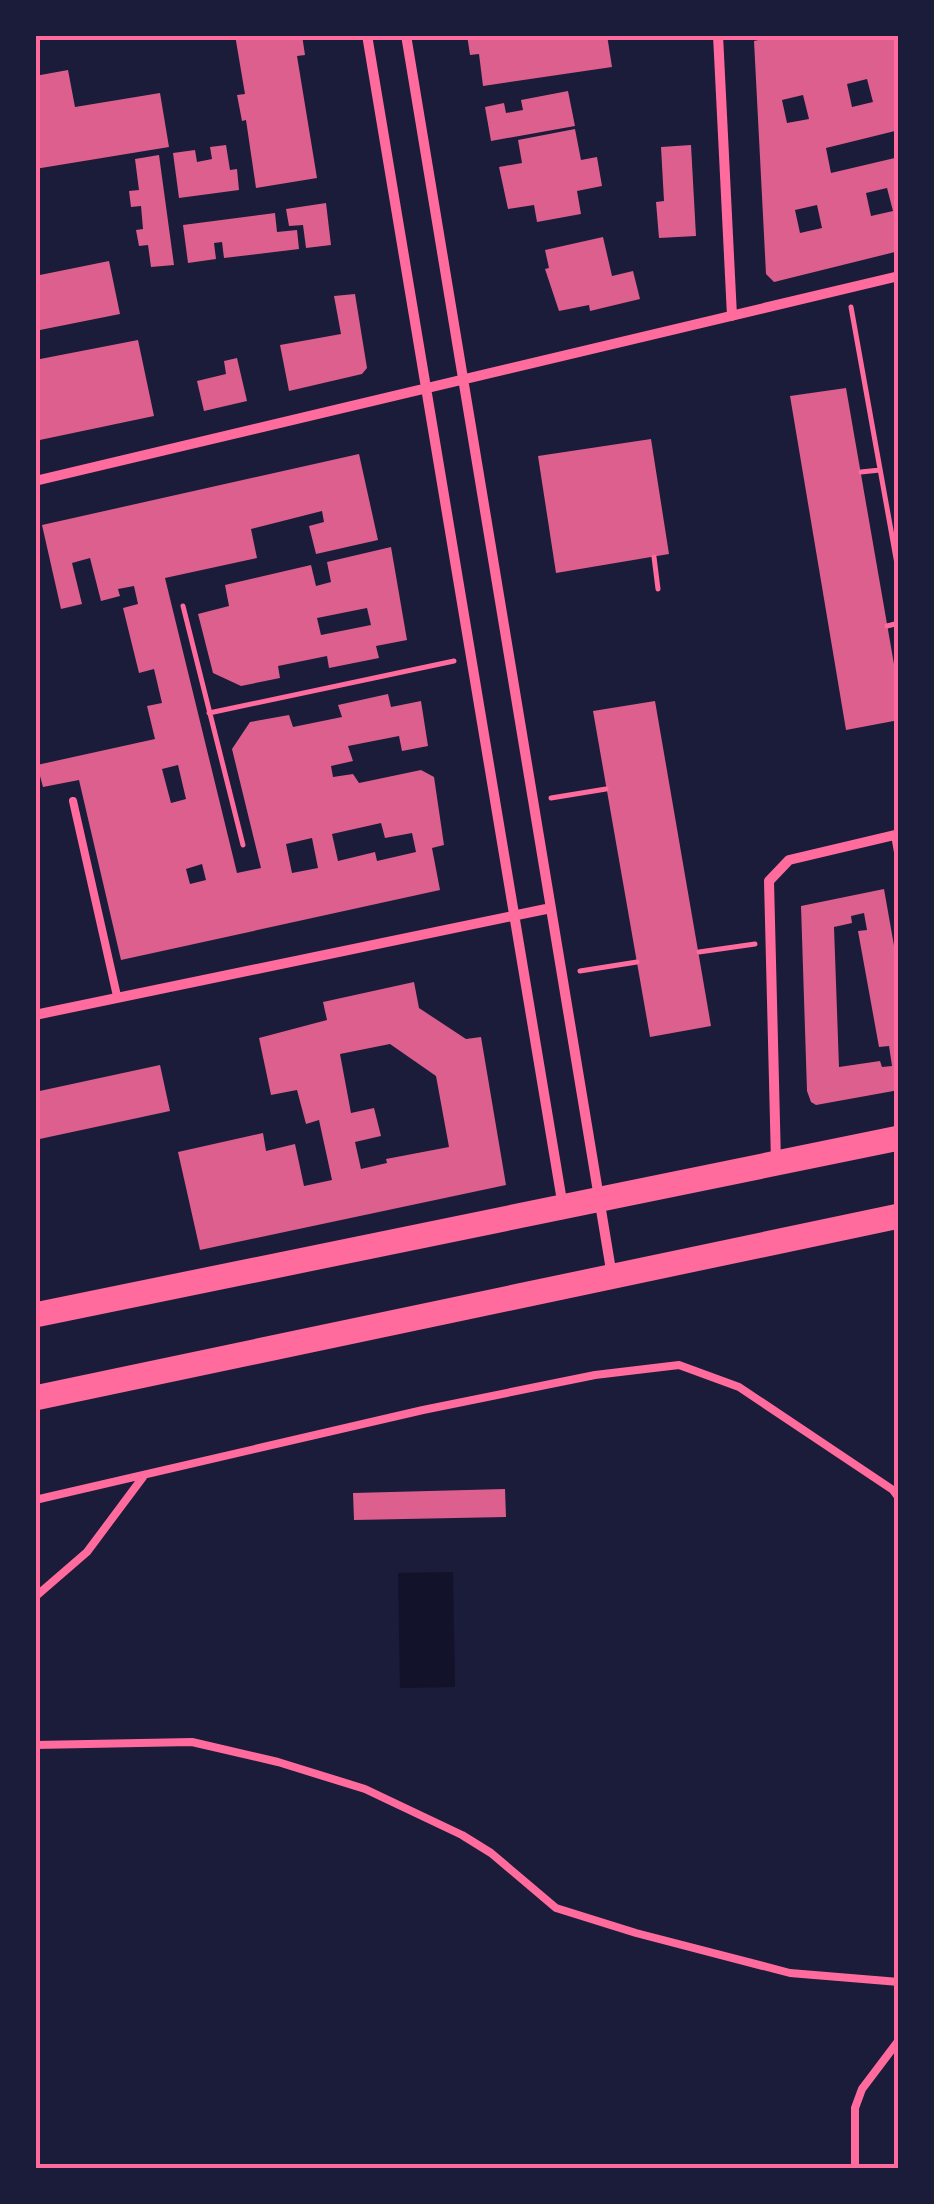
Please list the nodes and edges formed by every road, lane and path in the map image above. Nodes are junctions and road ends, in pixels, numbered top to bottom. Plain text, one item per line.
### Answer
1 (367, 35) edge
2 (406, 35) edge
3 (731, 35) edge
4 (718, 37) edge
5 (899, 276) edge
6 (846, 288) junction
7 (732, 316) junction
8 (463, 380) junction
9 (426, 389) junction
10 (880, 470) junction
11 (860, 472) dead end
12 (35, 481) edge
13 (654, 557) dead end
14 (899, 574) edge
15 (658, 590) dead end
16 (183, 606) dead end
17 (899, 624) edge
18 (887, 626) dead end
19 (471, 658) junction
20 (210, 713) junction
21 (606, 788) dead end
22 (73, 801) dead end
23 (534, 802) junction
24 (897, 835) edge
25 (243, 845) dead end
26 (899, 852) edge
27 (552, 908) junction
28 (514, 917) junction
29 (735, 947) dead end
30 (698, 952) dead end
31 (636, 962) dead end
32 (562, 974) junction
33 (117, 996) junction
34 (35, 1014) edge
35 (899, 1138) edge
36 (776, 1163) junction
37 (600, 1198) junction
38 (563, 1207) junction
39 (899, 1216) edge
40 (612, 1276) junction
41 (35, 1315) edge
42 (35, 1398) edge
43 (143, 1477) junction
44 (899, 1498) edge
45 (35, 1500) edge
46 (35, 1597) edge
47 (35, 1746) edge
48 (899, 1982) edge
49 (899, 2040) edge
50 (855, 2169) edge

1 - 9 street
2 - 8 street
3 - 4 street
4 - 7 street
5 - 6 street
6 - 7 street
6 - 10 path
7 - 8 street
8 - 9 street
8 - 23 street
9 - 12 street
9 - 19 street
10 - 11 path
10 - 14 path
13 - 15 path
16 - 20 path
17 - 18 path
19 - 20 path
19 - 28 street
20 - 25 path
21 - 23 path
22 - 33 lane
23 - 27 street
24 - 26 street
24 - 36 street
27 - 28 street
27 - 32 street
28 - 33 street
28 - 38 street
29 - 30 path
31 - 32 path
32 - 37 street
33 - 34 street
35 - 36 main road
36 - 37 main road
37 - 38 main road
37 - 40 street
38 - 41 main road
39 - 40 main road
40 - 42 main road
43 - 44 lane
43 - 45 lane
43 - 46 lane
47 - 48 lane
49 - 50 lane

